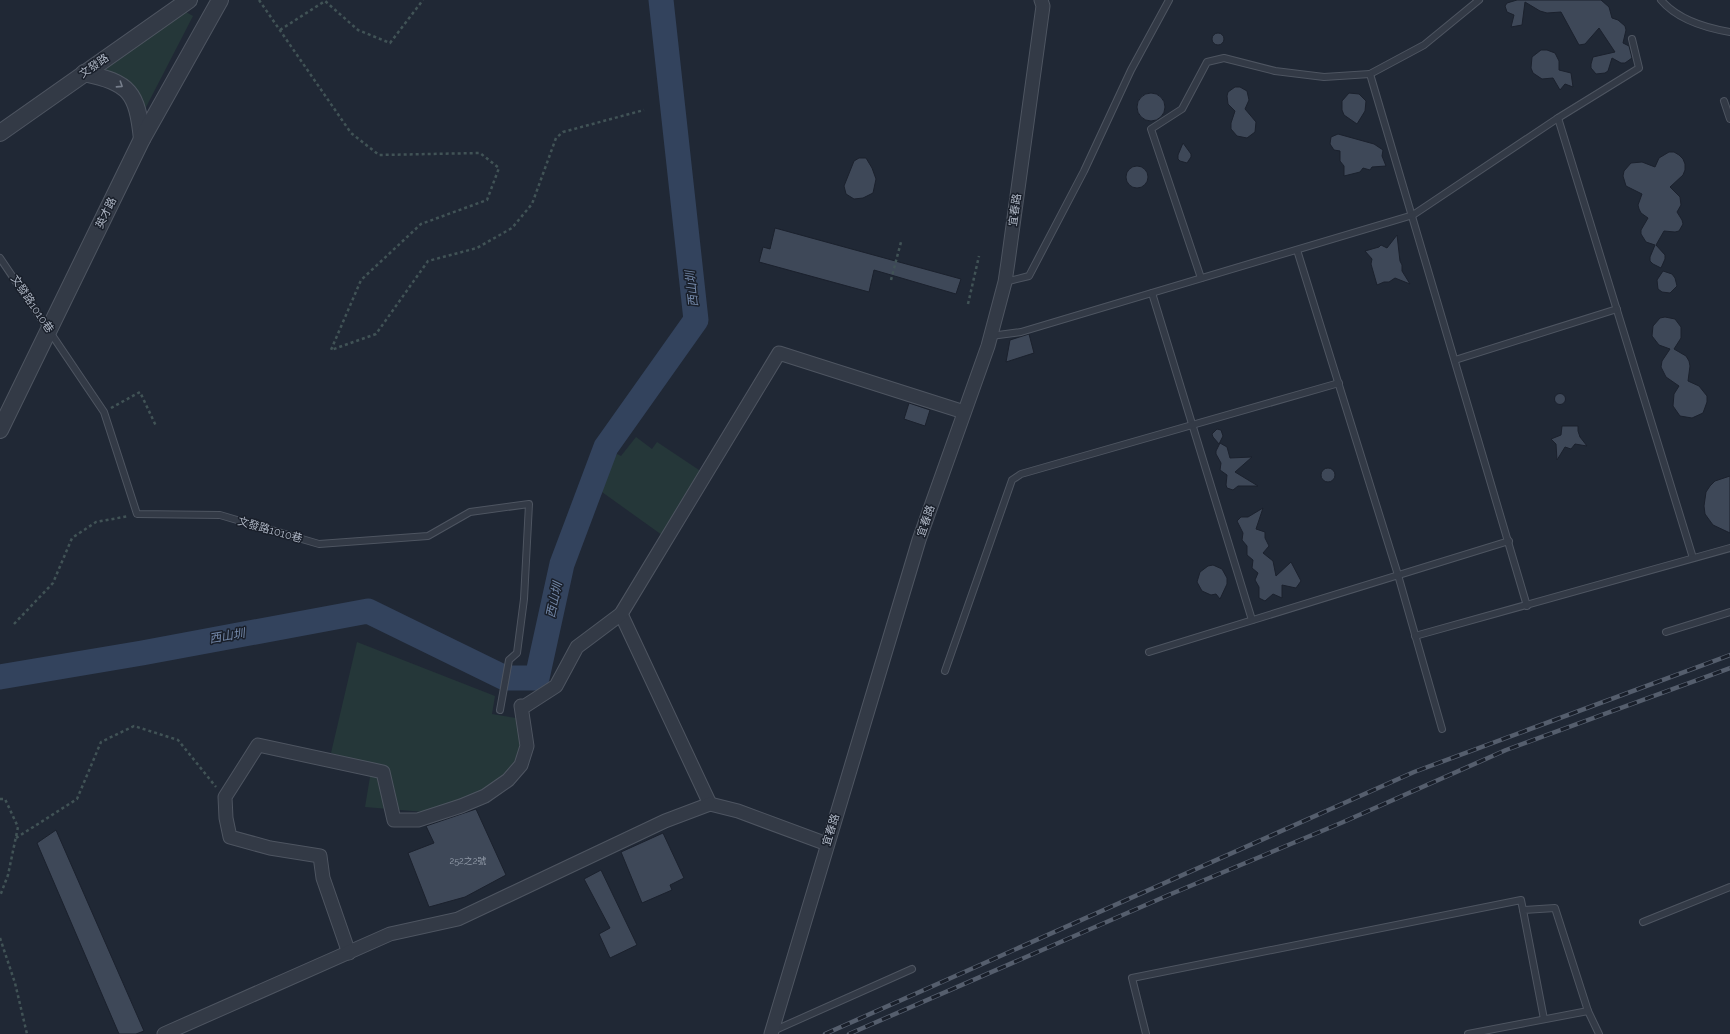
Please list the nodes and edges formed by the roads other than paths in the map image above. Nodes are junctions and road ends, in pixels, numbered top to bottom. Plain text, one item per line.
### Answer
1 (189, 0) edge
2 (220, 0) edge
3 (1042, 0) edge
4 (1169, 0) edge
5 (1478, 0) edge
6 (1661, 0) edge
7 (1730, 32) edge
8 (1632, 39) dead end
9 (84, 73) junction
10 (1370, 74) junction
11 (1724, 101) dead end
12 (1558, 118) junction
13 (1730, 119) edge
14 (0, 133) edge
15 (142, 139) junction
16 (1413, 215) junction
17 (1297, 250) junction
18 (0, 258) edge
19 (1201, 278) junction
20 (1005, 282) junction
21 (1152, 293) junction
22 (1617, 309) junction
23 (49, 331) junction
24 (991, 336) junction
25 (1455, 360) junction
26 (1339, 383) junction
27 (964, 412) junction
28 (1192, 425) junction
29 (0, 430) edge
30 (1509, 541) junction
31 (1730, 548) edge
32 (1693, 558) junction
33 (1398, 575) junction
34 (1527, 606) junction
35 (1730, 612) edge
36 (621, 614) junction
37 (1252, 620) junction
38 (1666, 632) dead end
39 (1415, 636) junction
40 (1149, 652) dead end
41 (945, 671) dead end
42 (500, 710) dead end
43 (1442, 729) dead end
44 (710, 804) junction
45 (827, 844) junction
46 (1730, 887) edge
47 (1523, 910) junction
48 (1643, 922) dead end
49 (349, 953) junction
50 (912, 969) dead end
51 (1588, 1011) junction
52 (1544, 1019) junction
53 (772, 1033) edge
54 (164, 1034) edge
55 (1146, 1034) edge
56 (1468, 1034) edge
57 (1599, 1034) edge

1 - 9 street, 文發路
2 - 15 street, 英才路
3 - 20 street, 宜春路
4 - 20 lane
5 - 10 lane
6 - 7 lane
8 - 12 lane
9 - 14 street, 文發路
9 -> 15 street
10 - 16 lane
10 - 19 lane
11 - 13 lane
12 - 16 lane
12 - 22 lane
15 - 23 street, 英才路
16 - 17 lane
16 - 25 lane
17 - 19 lane
17 - 26 lane
18 - 23 lane, 文發路1010巷
19 - 21 lane
20 - 24 street, 宜春路
21 - 24 lane
21 - 28 lane
22 - 25 lane
22 - 32 lane
23 - 29 street, 英才路
23 - 42 lane, 文發路1010巷
24 - 27 street, 宜春路
25 - 30 lane
26 - 28 lane
26 - 33 lane
27 - 36 street
27 - 45 street, 宜春路
28 - 37 lane
28 - 41 lane
30 - 33 lane
30 - 34 lane
31 - 32 lane
32 - 34 lane
33 - 37 lane
33 - 39 lane
34 - 39 lane
35 - 38 lane
36 - 44 street
36 - 49 street
37 - 40 lane
39 - 43 lane
44 - 45 street
44 - 49 street
45 - 53 street, 宜春路
46 - 48 lane
47 - 51 lane
47 - 52 lane
47 - 55 lane
49 - 54 street
50 - 53 lane
51 - 52 lane
51 - 57 lane
52 - 56 lane

